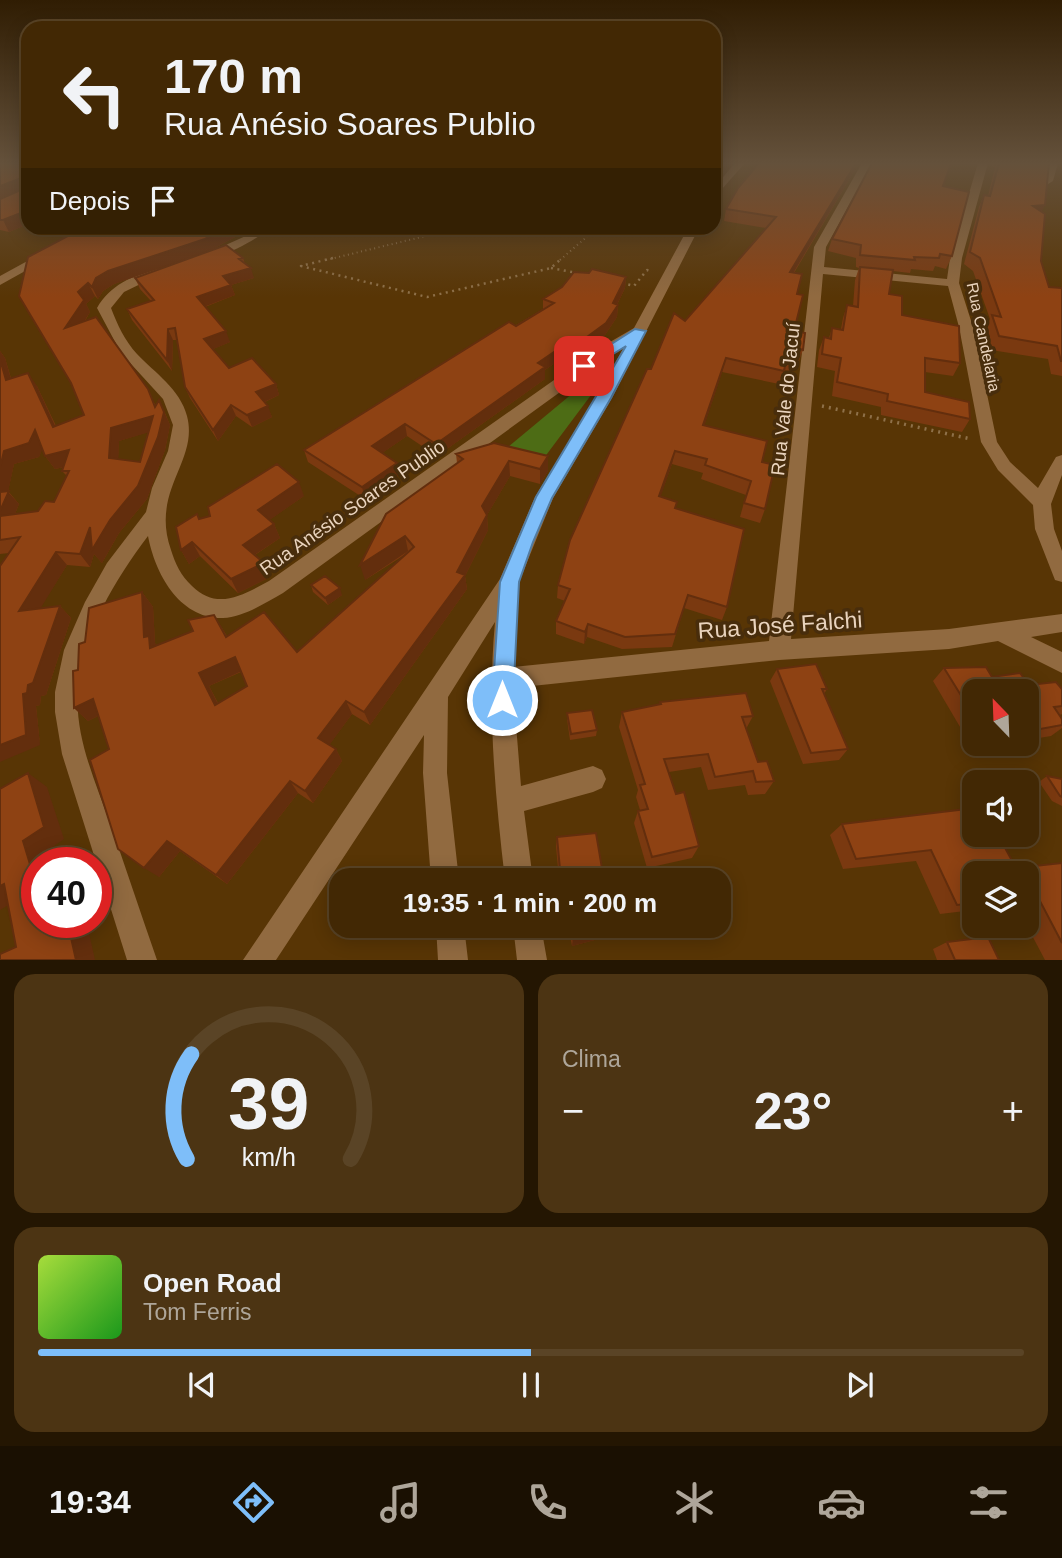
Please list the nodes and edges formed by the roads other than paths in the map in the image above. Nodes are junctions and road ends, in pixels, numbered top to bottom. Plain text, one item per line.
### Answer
1 (842, 208) edge
2 (971, 208) edge
3 (254, 235) edge
4 (690, 235) edge
5 (64, 247) edge
6 (818, 270) junction
7 (0, 281) edge
8 (953, 283) junction
9 (639, 331) junction
10 (1062, 461) edge
11 (1040, 501) junction
12 (155, 514) junction
13 (1062, 574) edge
14 (509, 582) junction
15 (1062, 623) edge
16 (1000, 632) junction
17 (779, 650) junction
18 (1062, 663) edge
19 (501, 679) junction
20 (438, 695) junction
21 (593, 779) dead end
22 (509, 802) junction
23 (444, 868) edge
24 (517, 868) edge
25 (451, 938) edge
26 (529, 938) edge
27 (142, 960) edge
28 (258, 960) edge
29 (453, 960) edge
30 (533, 960) edge

1 - 6 street, Rua Vale do Jacuí
2 - 8 street, Rua Candelaria
3 - 12 street
4 - 9 street
5 - 7 street
6 - 8 street
6 - 17 street, Rua Vale do Jacuí
8 - 11 street, Rua Candelaria
9 - 12 street, Rua Anésio Soares Publio
9 - 14 street
10 - 11 street
11 - 13 street
12 - 27 street
14 - 19 street
14 - 20 street
15 - 16 street, Rua José Falchi
16 - 17 street, Rua José Falchi
16 - 18 street
17 - 19 street, Rua José Falchi
19 - 22 street
20 - 23 street
20 - 28 street
21 - 22 street
22 - 24 street
25 - 29 street
26 - 30 street

